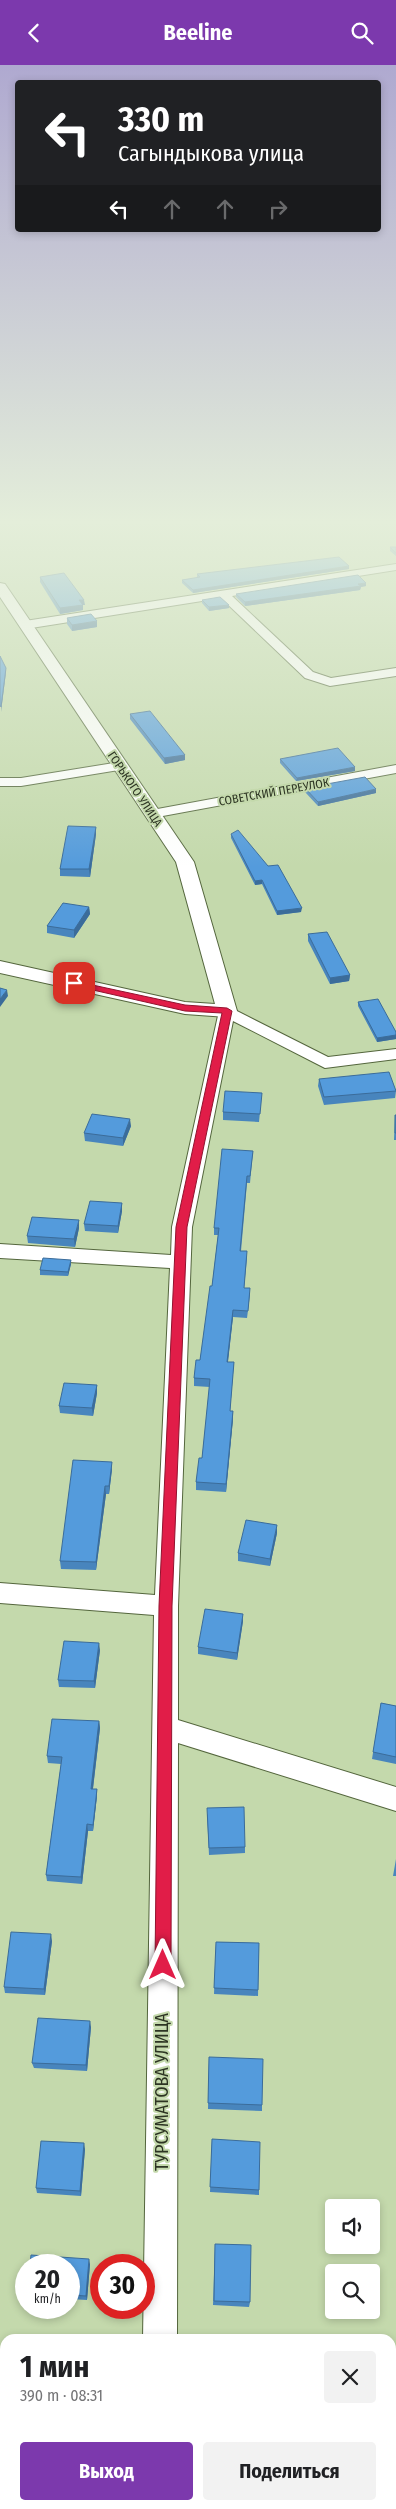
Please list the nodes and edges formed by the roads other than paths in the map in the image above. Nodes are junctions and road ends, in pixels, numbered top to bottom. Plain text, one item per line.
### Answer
1 (34, 638) edge
2 (270, 638) edge
3 (396, 672) edge
4 (120, 766) junction
5 (396, 769) edge
6 (0, 782) edge
7 (152, 814) junction
8 (0, 967) edge
9 (227, 1011) junction
10 (396, 1053) edge
11 (0, 1251) edge
12 (180, 1262) junction
13 (0, 1593) edge
14 (166, 1606) junction
15 (165, 1728) junction
16 (396, 1799) edge
17 (160, 2334) edge

1 - 4 street, ГОРЬКОГО УЛИЦА
2 - 3 street
4 - 6 street
4 - 7 street, ГОРЬКОГО УЛИЦА
5 - 7 street, СОВЕТСКИЙ ПЕРЕУЛОК
7 - 9 street, ГОРЬКОГО УЛИЦА
8 - 9 street
9 - 10 street
9 - 12 street, ТУРСУМАТОВА УЛИЦА
11 - 12 street
12 - 14 street, ТУРСУМАТОВА УЛИЦА
13 - 14 street
14 - 15 street, ТУРСУМАТОВА УЛИЦА
15 - 16 street
15 - 17 street, ТУРСУМАТОВА УЛИЦА

